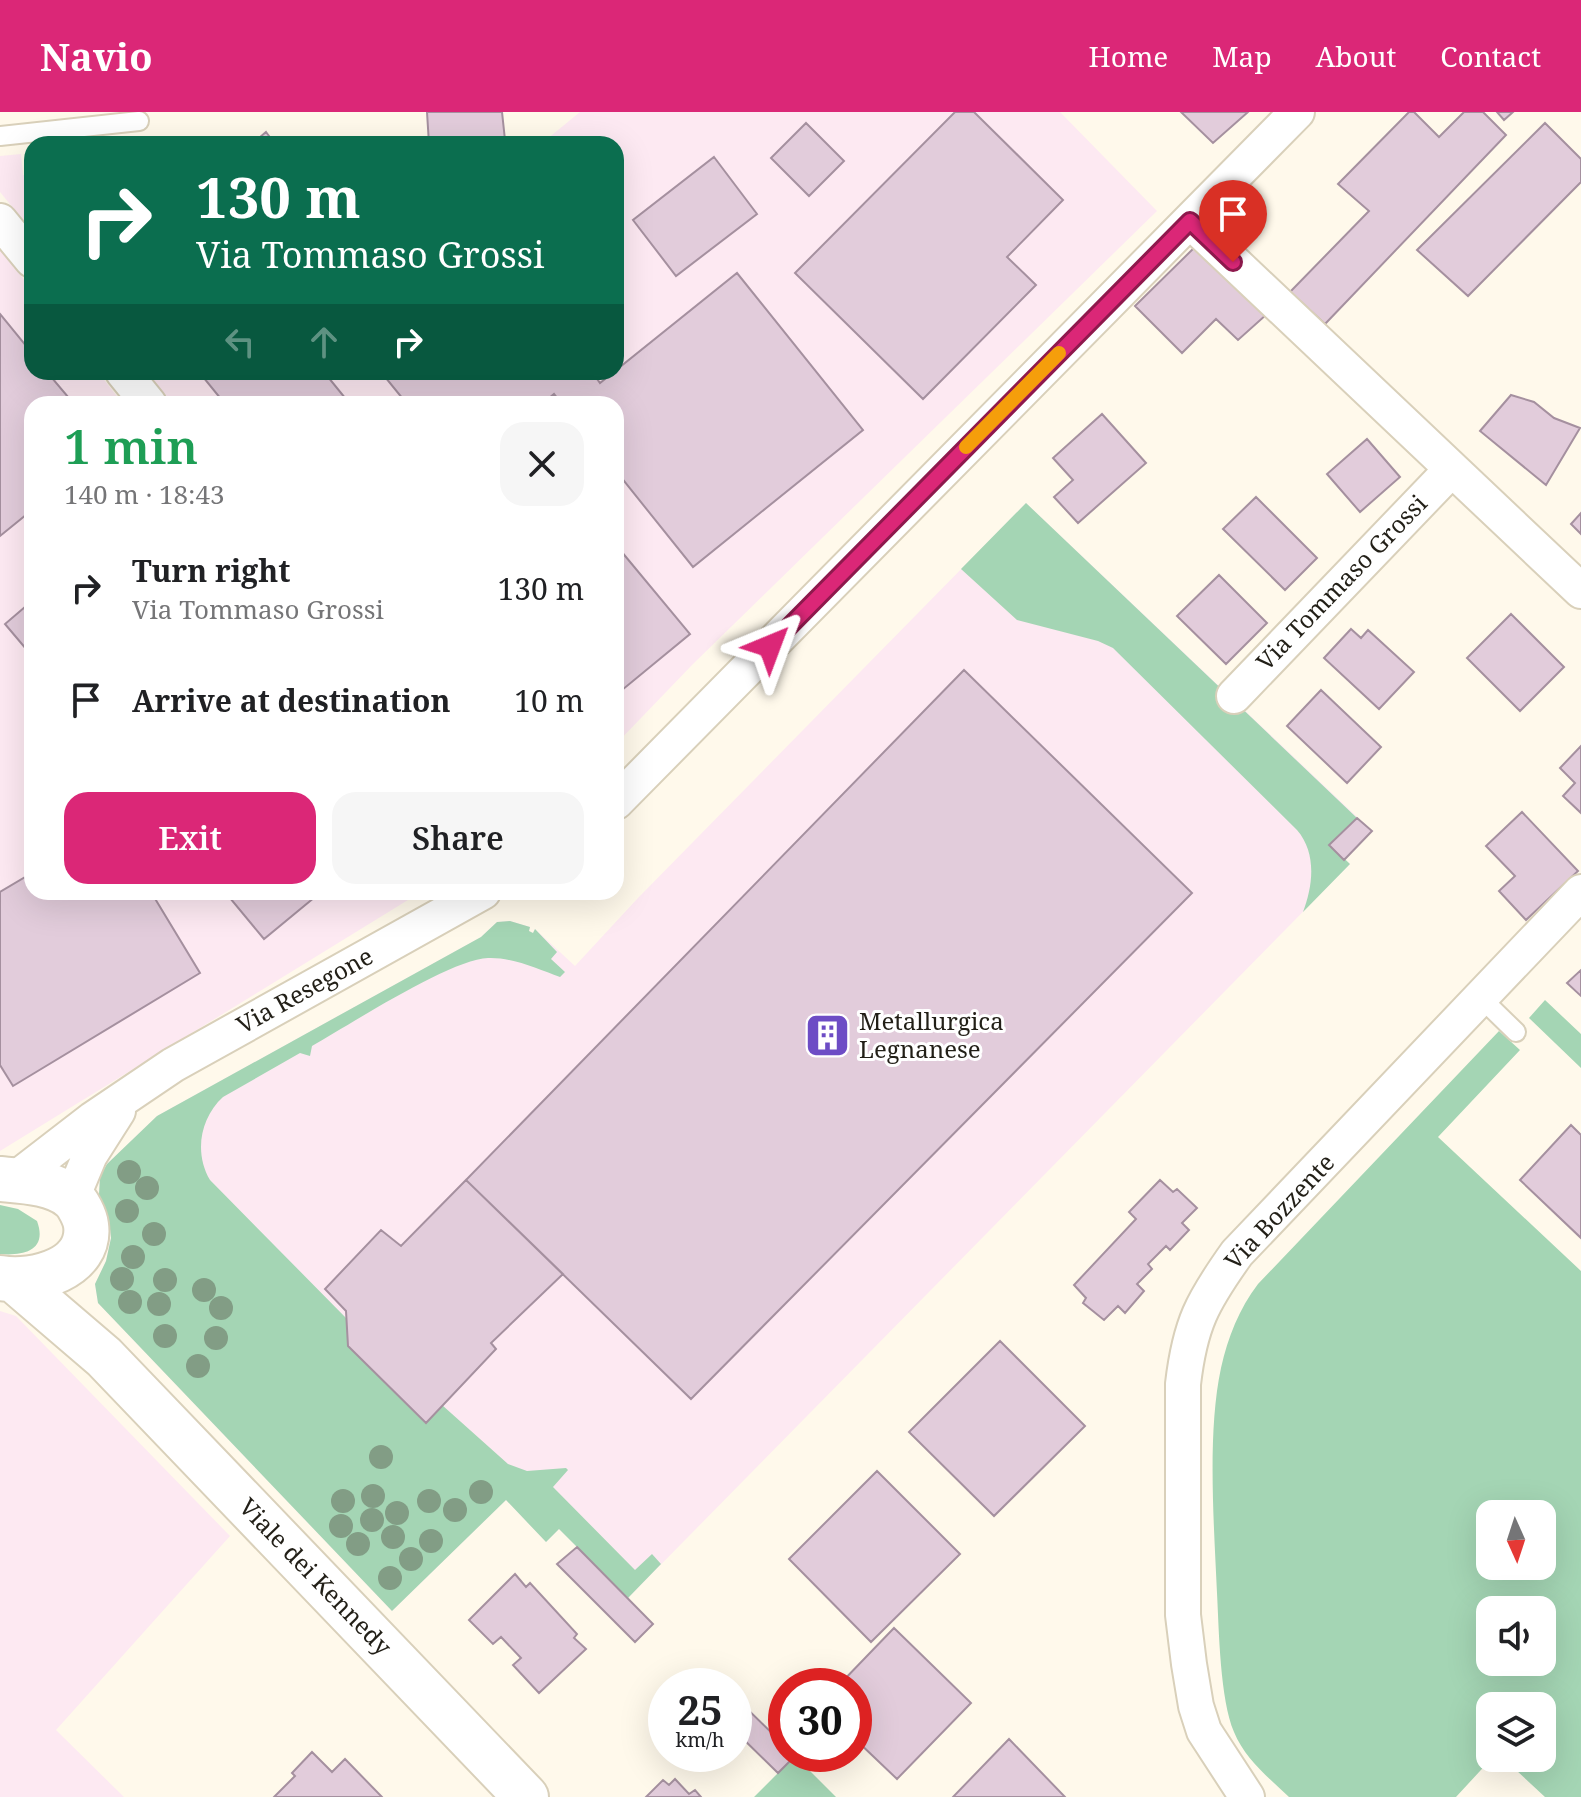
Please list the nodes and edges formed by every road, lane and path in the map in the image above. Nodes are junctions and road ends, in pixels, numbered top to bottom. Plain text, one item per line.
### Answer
1 (1297, 112) edge
2 (139, 121) dead end
3 (0, 136) edge
4 (0, 221) edge
5 (1190, 221) junction
6 (24, 250) edge
7 (130, 380) edge
8 (142, 396) edge
9 (1451, 470) junction
10 (1581, 591) edge
11 (1234, 696) dead end
12 (624, 794) edge
13 (1581, 892) edge
14 (469, 900) edge
15 (1480, 997) junction
16 (1516, 1032) dead end
17 (130, 1094) junction
18 (7, 1180) edge
19 (72, 1198) junction
20 (71, 1263) junction
21 (7, 1279) edge
22 (104, 1357) junction
23 (520, 1795) edge
24 (1247, 1797) edge

1 - 5 street
2 - 3 lane
4 - 6 street
5 - 9 street
5 - 12 street
7 - 8 street
9 - 10 street
9 - 11 street, Via Tommaso Grossi
13 - 15 street, Via Bozzente
14 - 17 street, Via Resegone
15 - 16 lane
15 - 24 street, Via Bozzente
17 - 18 street, Via Resegone
17 - 19 street, Via Resegone
18 - 19 street
19 - 20 street
20 - 21 street, Viale dei Kennedy
20 - 22 street, Viale dei Kennedy
21 - 22 street, Viale dei Kennedy
22 - 23 street, Viale dei Kennedy

